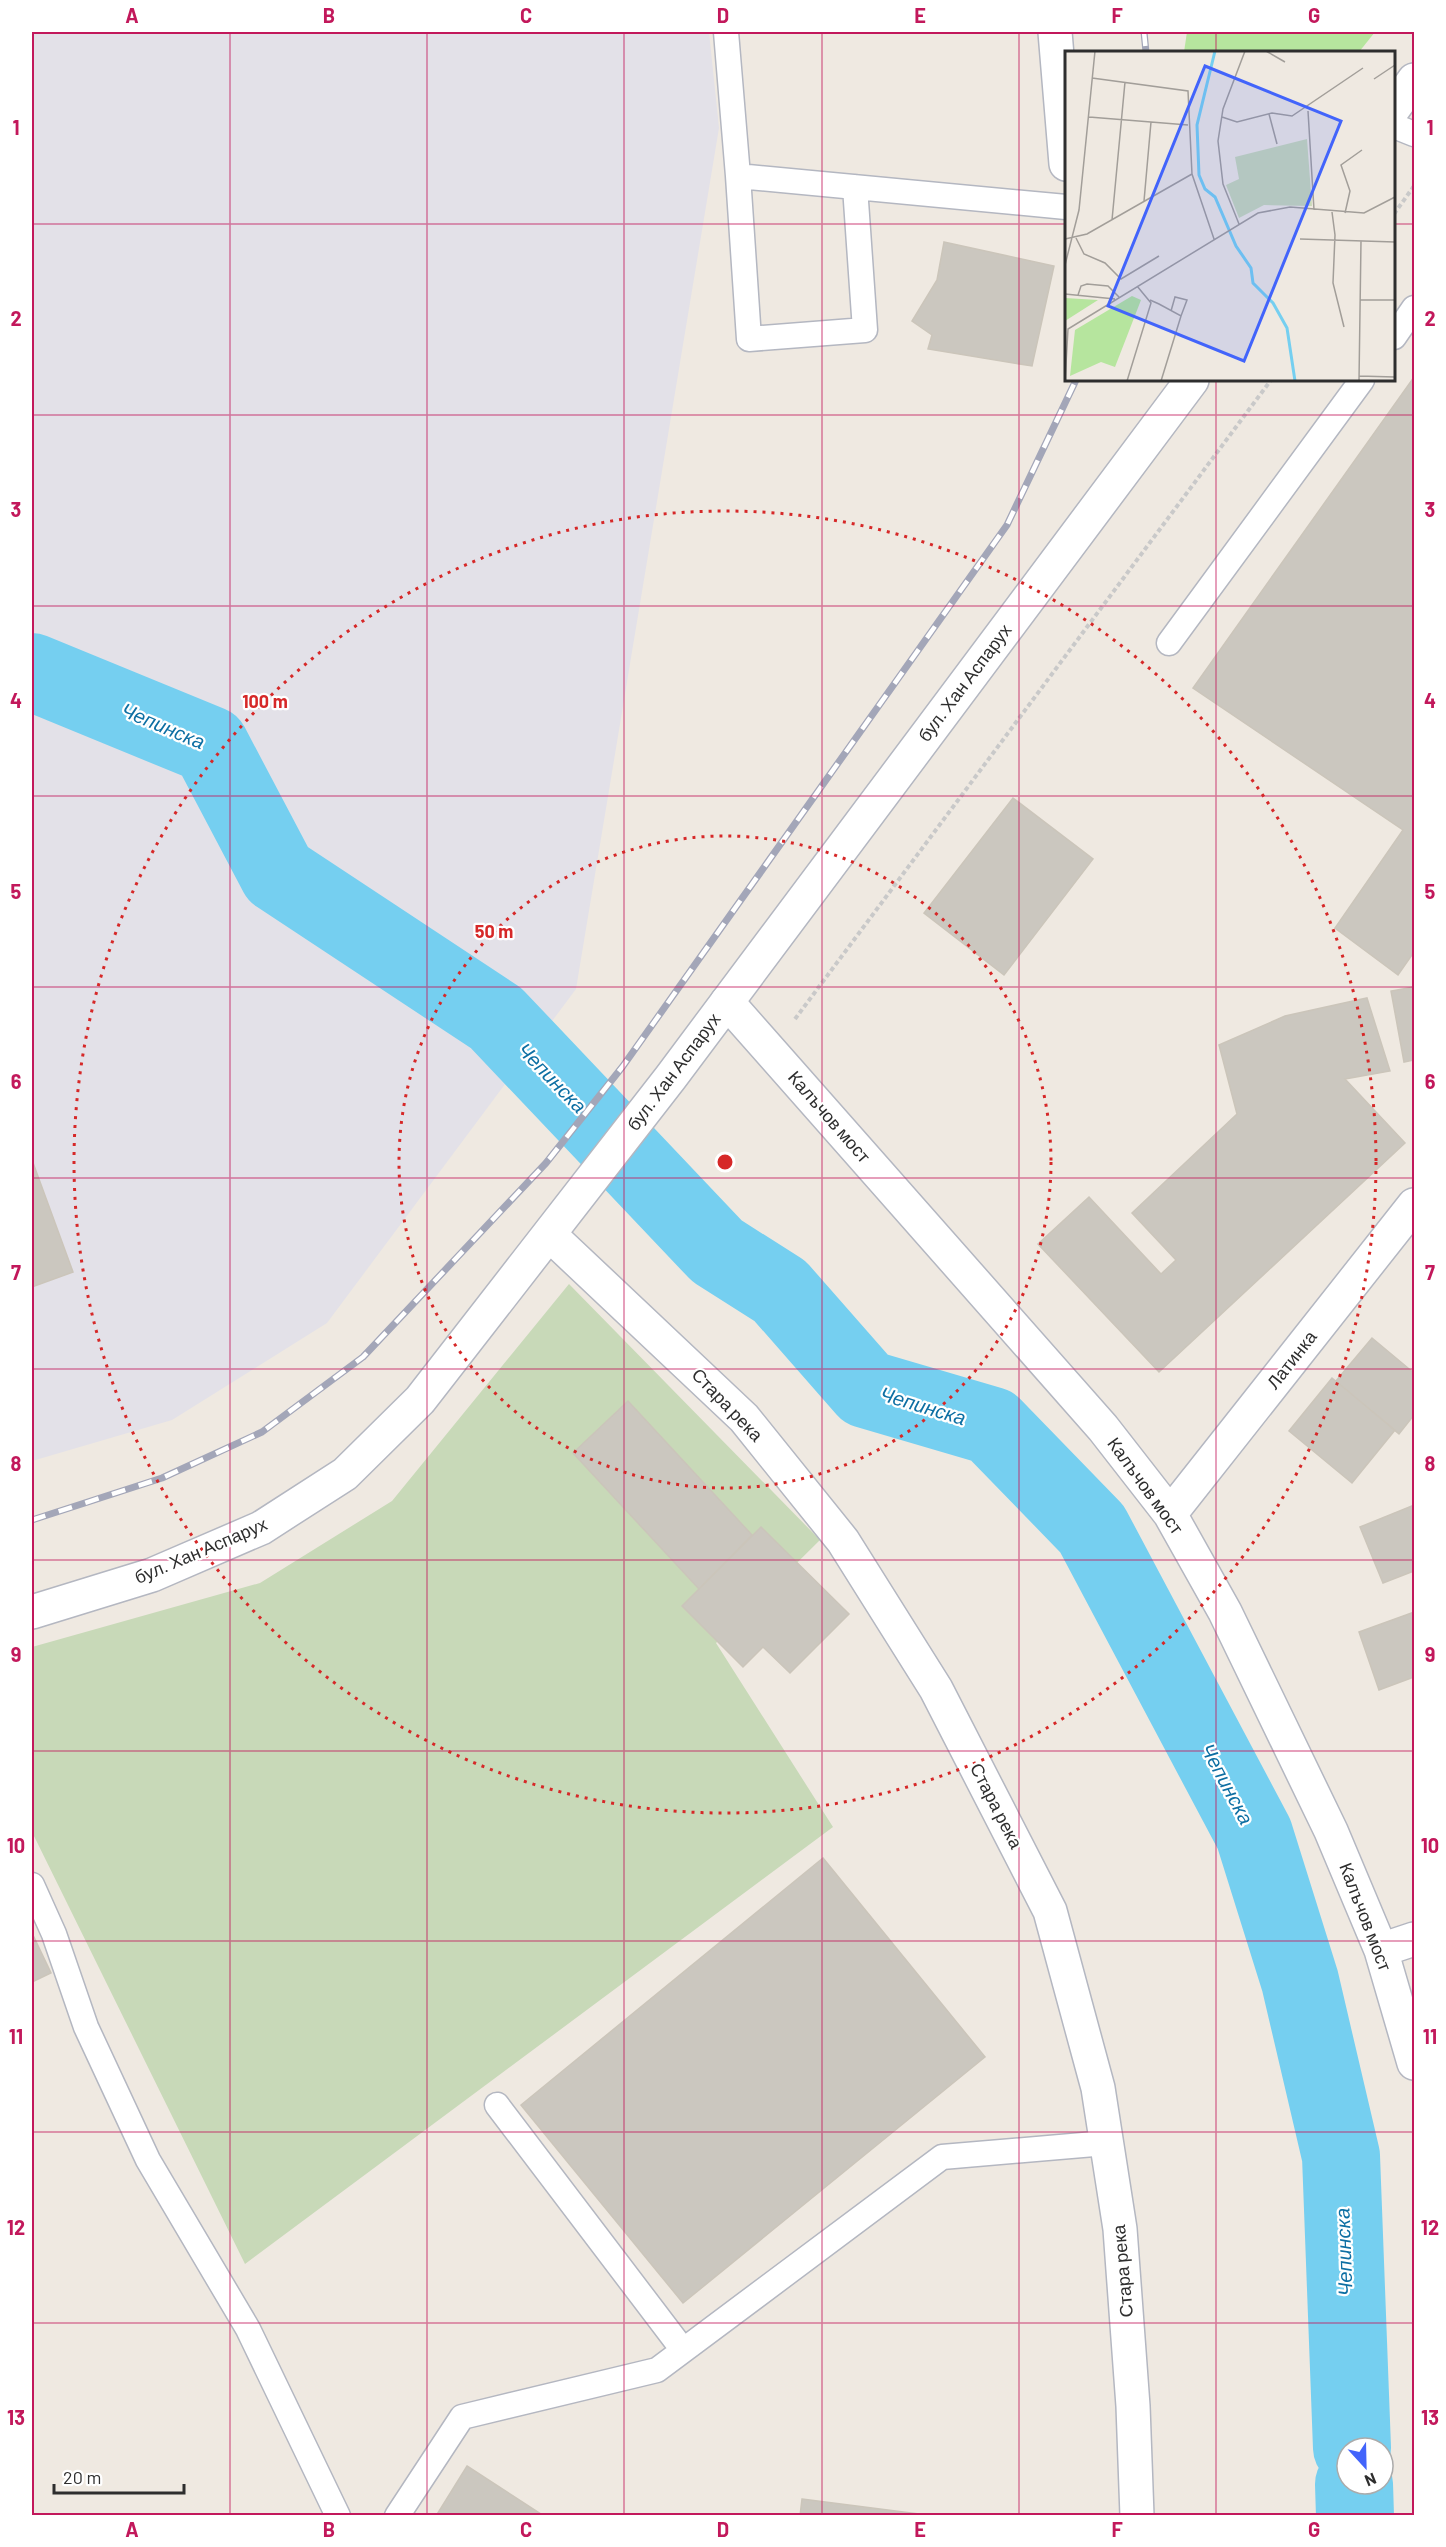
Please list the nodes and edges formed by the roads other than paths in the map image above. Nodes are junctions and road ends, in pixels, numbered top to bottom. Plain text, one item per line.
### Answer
1 (726, 32) edge
2 (1055, 32) edge
3 (1395, 126) edge
4 (1414, 134) edge
5 (1065, 152) edge
6 (738, 177) junction
7 (855, 187) junction
8 (1065, 207) edge
9 (1414, 308) edge
10 (1395, 336) edge
11 (1191, 381) edge
12 (1361, 381) edge
13 (1170, 643) dead end
14 (727, 1002) junction
15 (1414, 1205) edge
16 (550, 1234) junction
17 (1170, 1514) junction
18 (32, 1612) edge
19 (32, 1885) edge
20 (1414, 1939) edge
21 (1381, 1950) junction
22 (1414, 2063) edge
23 (497, 2106) dead end
24 (1106, 2143) junction
25 (683, 2350) junction
26 (338, 2516) edge
27 (397, 2516) edge
28 (1137, 2516) edge

1 - 6 lane
2 - 5 street
3 - 4 lane
6 - 7 lane
6 - 7 lane
7 - 8 lane
9 - 10 lane
11 - 14 street, бул. Хан Аспарух
12 - 13 lane
14 - 16 street, бул. Хан Аспарух
14 - 17 street, Калъчов мост
15 - 17 street, Латинка
16 - 18 street, бул. Хан Аспарух
16 - 24 street, Стара река
17 - 21 street, Калъчов мост
19 - 26 lane
20 - 21 street
21 - 22 street, Калъчов мост
23 - 25 lane
24 - 25 lane
24 - 28 street, Стара река
25 - 27 lane

